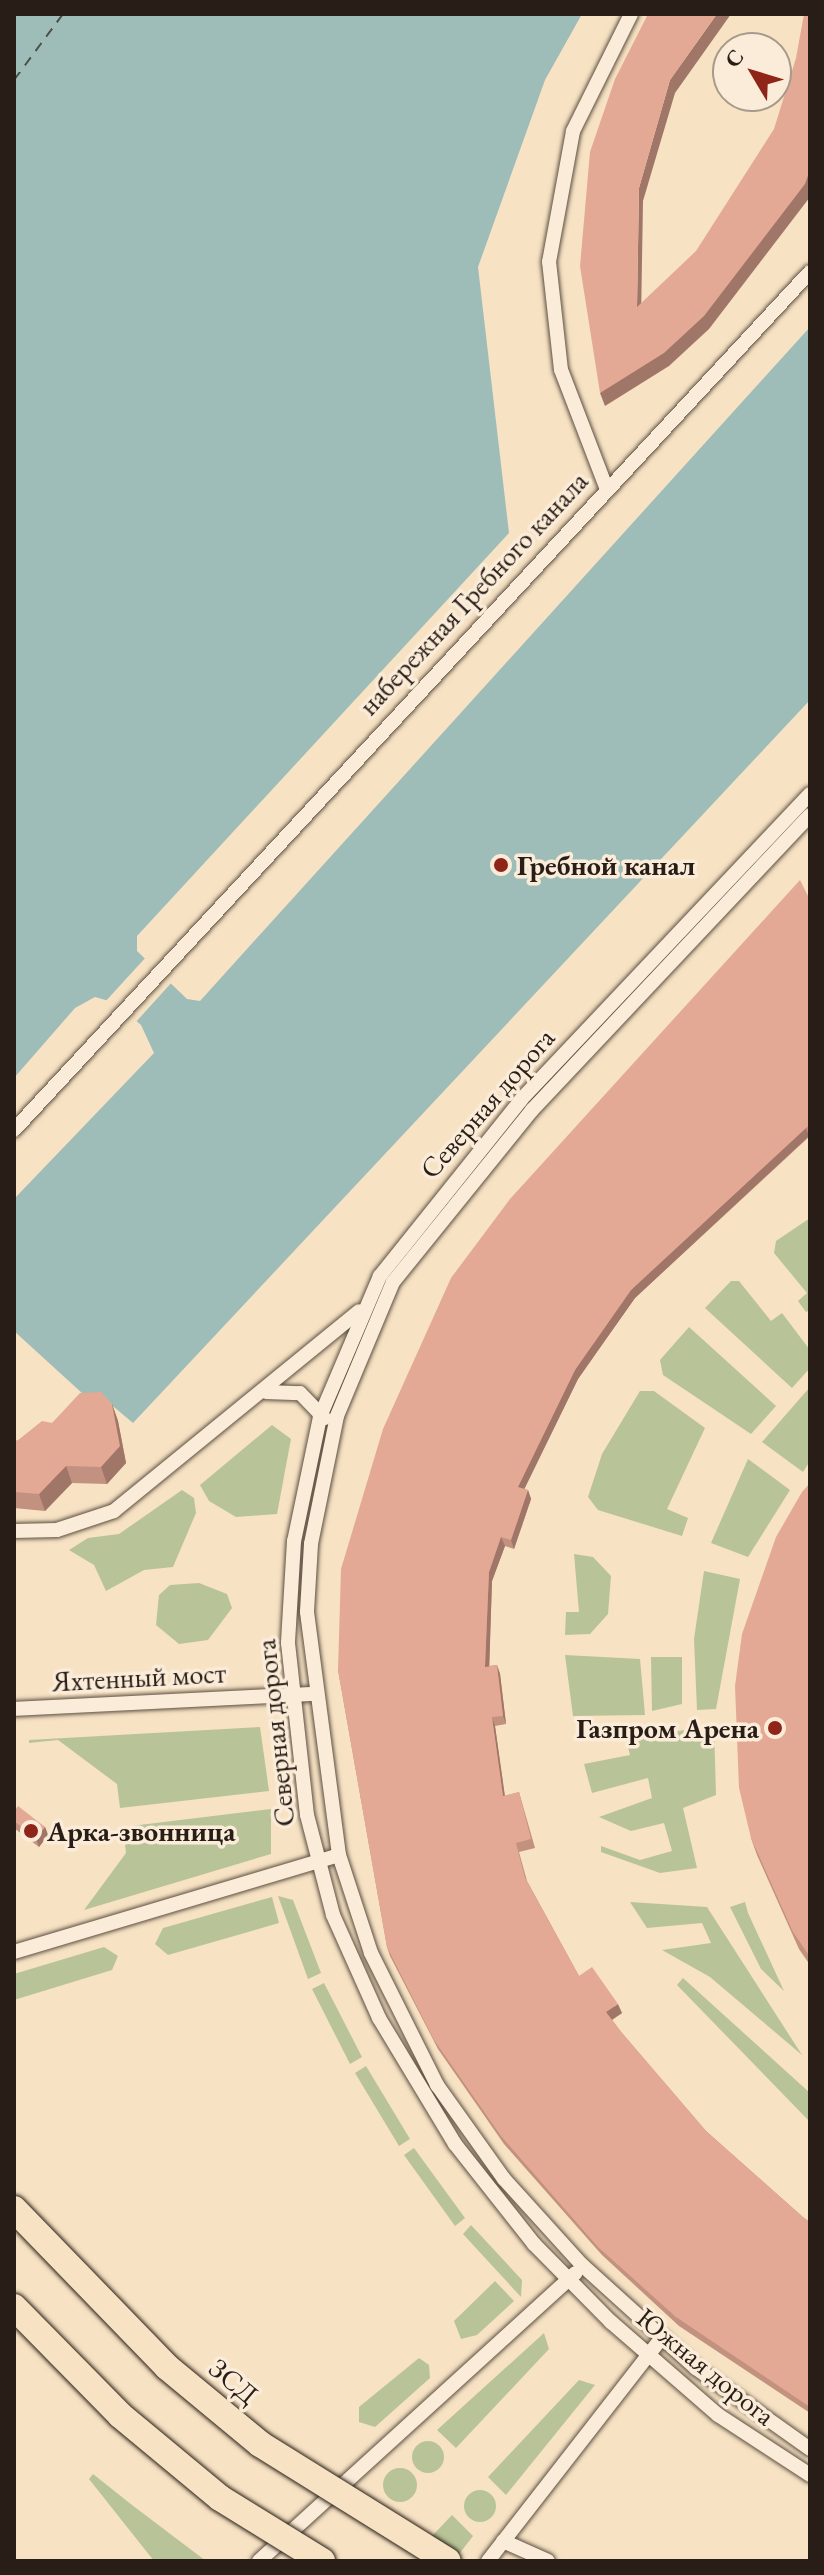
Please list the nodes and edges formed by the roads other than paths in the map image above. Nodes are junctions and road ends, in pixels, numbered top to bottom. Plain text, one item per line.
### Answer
1 (631, 14) edge
2 (810, 272) edge
3 (606, 487) junction
4 (810, 794) edge
5 (810, 815) edge
6 (14, 1130) edge
7 (362, 1308) junction
8 (378, 1310) junction
9 (262, 1393) junction
10 (320, 1417) junction
11 (336, 1422) junction
12 (14, 1531) edge
13 (314, 1694) junction
14 (291, 1695) junction
15 (14, 1709) edge
16 (339, 1855) junction
17 (317, 1860) junction
18 (14, 1952) edge
19 (14, 2209) edge
20 (582, 2265) junction
21 (568, 2280) junction
22 (14, 2307) edge
23 (626, 2307) joint
24 (611, 2322) joint
25 (661, 2339) junction
26 (648, 2356) junction
27 (810, 2449) edge
28 (810, 2475) edge
29 (503, 2541) junction
30 (259, 2561) edge
31 (322, 2561) edge
32 (448, 2561) edge
33 (488, 2561) edge
34 (548, 2561) edge

1 - 3 street
2 - 3 street, набережная Гребного канала
3 - 6 street, набережная Гребного канала
4 - 7 street, Северная дорога
5 - 8 street, Северная дорога
7 - 8 street
7 - 9 street
7 - 10 street, Северная дорога
8 - 11 street, Северная дорога
9 - 10 street
9 - 12 street
10 - 11 street
10 - 14 street, Северная дорога
11 - 13 street, Северная дорога
13 - 14 street, Яхтенный мост
13 - 16 street, Северная дорога
14 - 15 street, Яхтенный мост
14 - 17 street, Северная дорога
16 - 17 street
16 - 20 street, Северная дорога
17 - 18 street
17 - 21 street, Северная дорога
19 - 32 highway, ЗСД, bridge
20 - 21 street
20 - 23 street, Северная дорога
21 - 24 street, Северная дорога
21 - 30 street
22 - 31 highway, bridge
23 - 25 street, Южная дорога
24 - 26 street, Южная дорога
25 - 26 street
25 - 27 street, Южная дорога
26 - 28 street, Южная дорога
26 - 29 street
29 - 33 street
29 - 34 street

